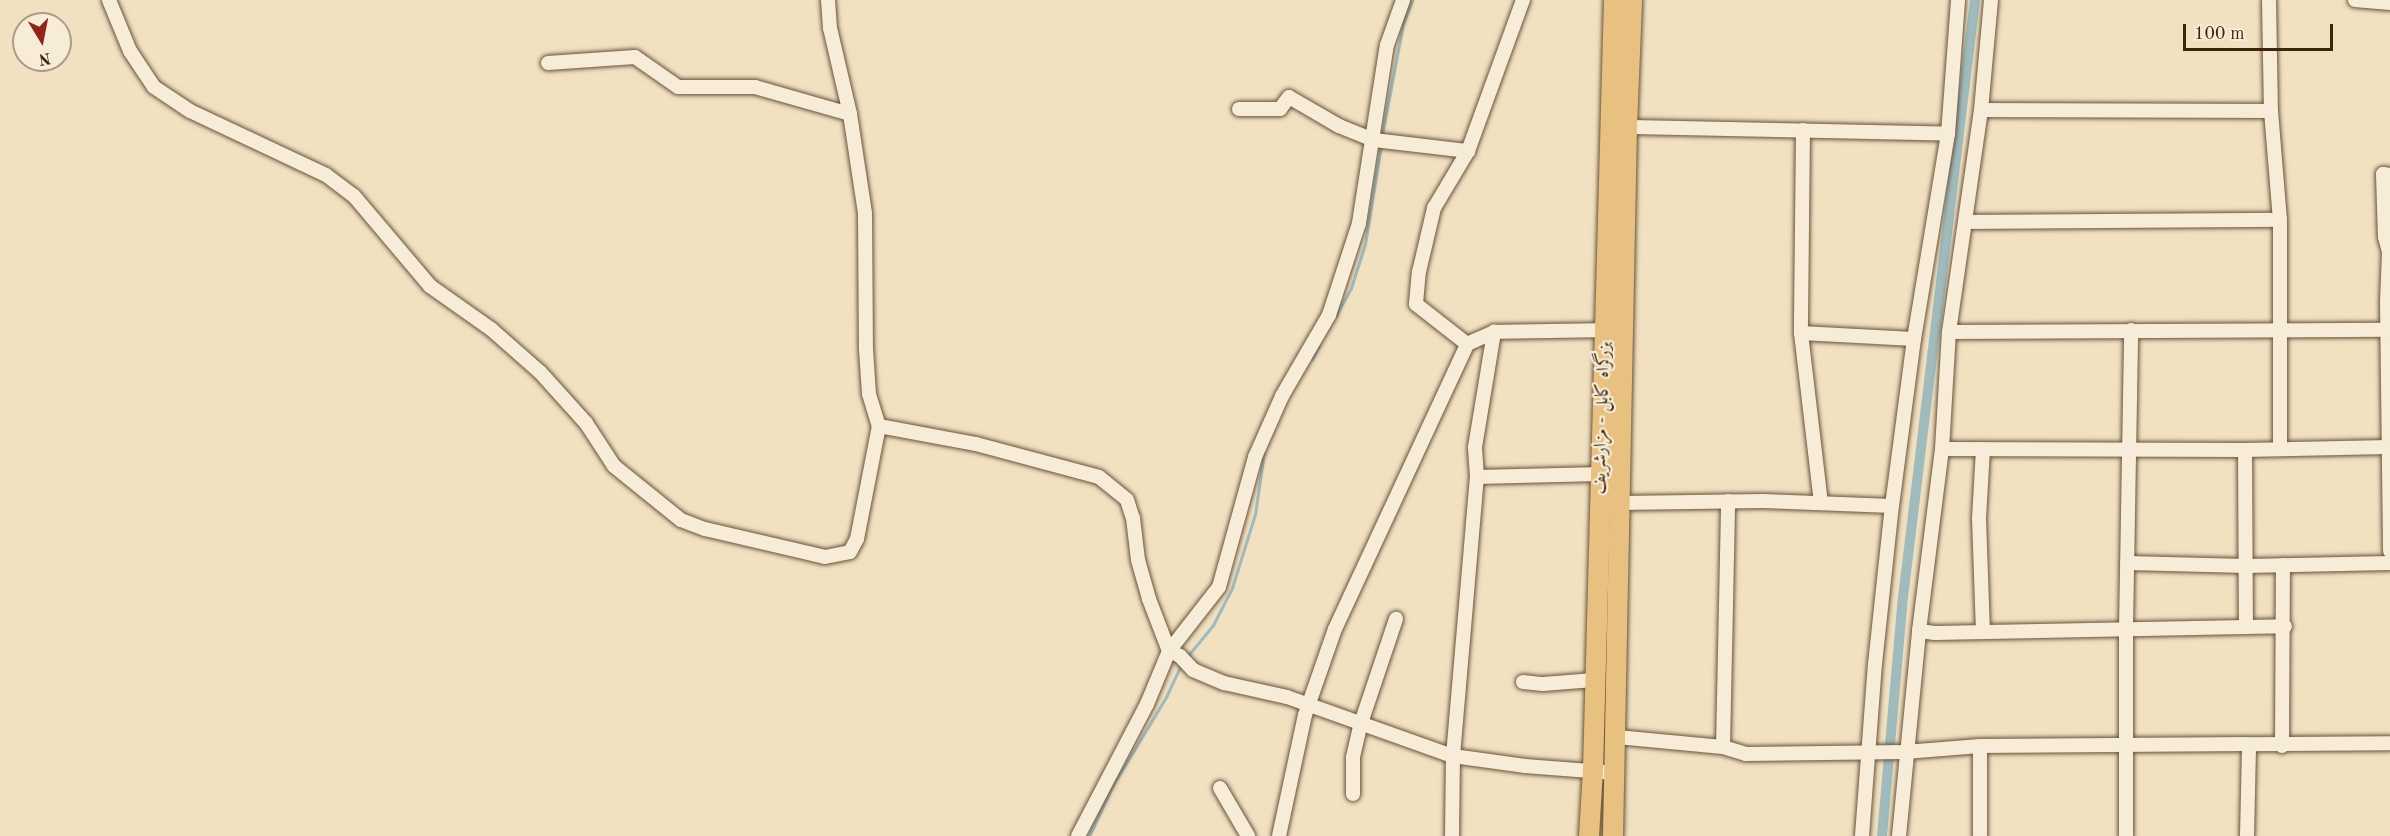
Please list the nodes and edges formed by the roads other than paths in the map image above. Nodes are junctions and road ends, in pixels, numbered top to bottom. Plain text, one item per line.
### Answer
1 (109, 0) edge
2 (828, 0) edge
3 (1403, 0) edge
4 (1523, 0) edge
5 (1614, 0) edge
6 (1632, 0) edge
7 (1958, 0) edge
8 (1992, 0) edge
9 (2269, 0) edge
10 (2355, 0) edge
11 (2390, 3) edge
12 (548, 63) dead end
13 (1239, 109) dead end
14 (1981, 110) junction
15 (2271, 111) junction
16 (850, 114) junction
17 (1627, 127) junction
18 (1803, 130) junction
19 (1948, 134) junction
20 (1379, 140) junction
21 (1468, 151) junction
22 (2390, 175) edge
23 (2388, 207) edge
24 (2280, 220) junction
25 (1966, 222) junction
26 (1605, 330) junction
27 (2131, 330) junction
28 (2389, 330) edge
29 (1494, 332) junction
30 (2280, 332) junction
31 (1801, 333) junction
32 (1949, 333) junction
33 (1914, 339) junction
34 (1467, 344) junction
35 (879, 426) junction
36 (2389, 447) edge
37 (2280, 448) junction
38 (1942, 449) junction
39 (1983, 449) junction
40 (2129, 450) junction
41 (2245, 450) junction
42 (2390, 472) edge
43 (1600, 474) junction
44 (1477, 477) junction
45 (1728, 501) junction
46 (1821, 502) junction
47 (1621, 503) junction
48 (1892, 506) junction
49 (2390, 551) edge
50 (2127, 563) junction
51 (2390, 563) edge
52 (2283, 565) junction
53 (2247, 566) junction
54 (1396, 619) dead end
55 (2284, 626) junction
56 (2246, 627) junction
57 (2126, 628) junction
58 (1919, 631) junction
59 (1983, 632) junction
60 (1175, 654) junction
61 (1594, 680) junction
62 (1523, 682) dead end
63 (1308, 705) junction
64 (1361, 723) junction
65 (1617, 737) junction
66 (2390, 743) edge
67 (2127, 745) junction
68 (1980, 746) junction
69 (2248, 746) junction
70 (2282, 746) junction
71 (1723, 747) junction
72 (1888, 752) junction
73 (1453, 756) junction
74 (1593, 770) junction
75 (1616, 773) junction
76 (1220, 788) dead end
77 (1353, 794) dead end
78 (1078, 836) edge
79 (1248, 836) edge
80 (1279, 836) edge
81 (1452, 836) edge
82 (1589, 836) edge
83 (1613, 836) edge
84 (1862, 836) edge
85 (1899, 836) edge
86 (1980, 836) edge
87 (2126, 836) edge
88 (2247, 836) edge

1 - 35 street
2 - 16 street
3 - 20 street
4 - 21 street
5 - 26 highway, بزرگراه کابل - مزارشریف
6 - 17 highway, بزرگراه کابل - مزارشریف
7 - 19 street
8 - 14 street
9 - 15 street
10 - 11 street
12 - 16 street
13 - 20 street
14 - 15 street
14 - 25 street
15 - 24 street
16 - 35 street
17 - 18 street
17 - 47 highway, بزرگراه کابل - مزارشریف
18 - 19 street
18 - 31 street
19 - 33 street
20 - 21 street
20 - 60 street
21 - 34 street
22 - 23 street
23 - 28 street
24 - 25 street
24 - 30 street
25 - 32 street
26 - 29 street
26 - 43 highway, بزرگراه کابل - مزارشریف
27 - 30 street
27 - 32 street
27 - 40 street
28 - 30 street
28 - 36 street
29 - 34 street
29 - 44 street
30 - 37 street
31 - 33 street
31 - 46 street
32 - 38 street
33 - 48 street
34 - 63 street
35 - 60 street
36 - 37 street
36 - 42 street
37 - 41 street
38 - 39 street
38 - 58 street
39 - 40 street
39 - 59 street
40 - 41 street
40 - 50 street
41 - 53 street
42 - 49 street
43 - 44 street
43 - 61 highway, بزرگراه کابل - مزارشریف
44 - 73 street
45 - 46 street
45 - 47 street
45 - 71 street
46 - 48 street
47 - 65 highway, بزرگراه کابل - مزارشریف
48 - 72 street
50 - 53 street
50 - 57 street
51 - 52 street
52 - 53 street
52 - 55 street
53 - 56 street
54 - 64 street
55 - 56 street
55 - 70 street
56 - 57 street
57 - 59 street
57 - 67 street
58 - 59 street
58 - 72 street
60 - 63 street
60 - 78 street
61 - 62 street
61 - 74 highway, بزرگراه کابل - مزارشریف
63 - 64 street
63 - 80 street
64 - 73 street
64 - 77 street
65 - 71 street
65 - 75 highway, بزرگراه کابل - مزارشریف
66 - 70 street
67 - 68 street
67 - 69 street
67 - 87 street
68 - 72 street
68 - 86 street
69 - 70 street
69 - 88 street
71 - 72 street
72 - 84 street
72 - 85 street
73 - 74 street
73 - 81 street
74 - 75 street
74 - 82 highway, بزرگراه کابل - مزارشریف
75 - 83 highway, بزرگراه کابل - مزارشریف
76 - 79 street

